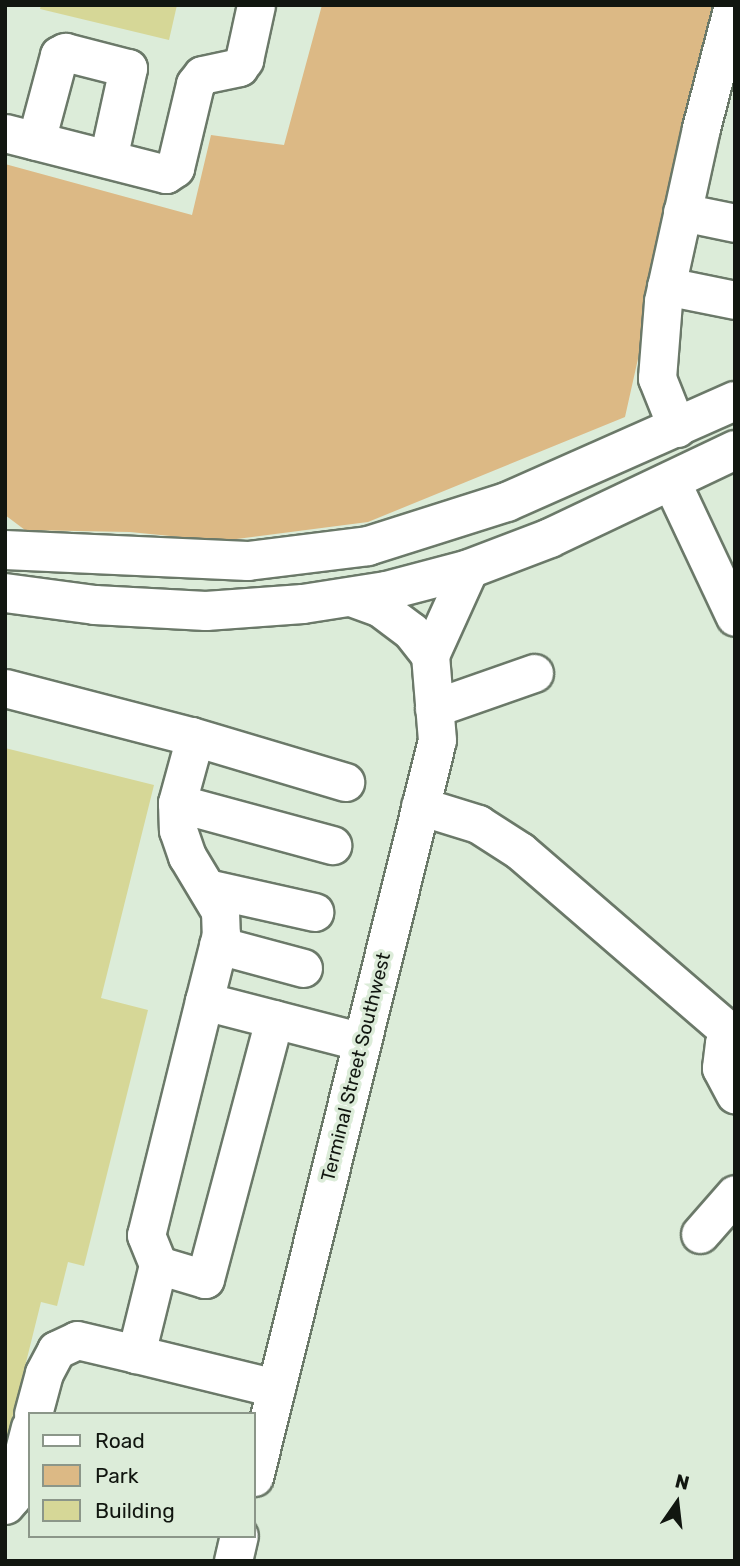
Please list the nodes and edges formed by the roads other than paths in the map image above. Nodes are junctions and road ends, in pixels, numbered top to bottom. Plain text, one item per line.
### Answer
1 (256, 5) edge
2 (733, 5) edge
3 (21, 137) edge
4 (108, 159) junction
5 (682, 212) junction
6 (735, 223) edge
7 (666, 286) junction
8 (735, 300) edge
9 (735, 401) edge
10 (677, 428) junction
11 (735, 450) edge
12 (671, 481) junction
13 (5, 550) edge
14 (469, 569) junction
15 (5, 593) edge
16 (351, 597) junction
17 (735, 617) edge
18 (430, 655) junction
19 (534, 673) dead end
20 (5, 688) edge
21 (434, 708) junction
22 (191, 736) junction
23 (345, 782) dead end
24 (177, 803) junction
25 (421, 806) junction
26 (332, 845) dead end
27 (207, 888) junction
28 (314, 912) dead end
29 (218, 945) junction
30 (303, 968) dead end
31 (204, 1001) junction
32 (274, 1019) junction
33 (733, 1031) edge
34 (362, 1042) junction
35 (735, 1094) edge
36 (735, 1194) edge
37 (700, 1234) dead end
38 (158, 1265) junction
39 (136, 1353) junction
40 (276, 1388) junction
41 (34, 1412) edge
42 (28, 1435) edge
43 (256, 1469) edge
44 (5, 1505) edge
45 (239, 1538) edge
46 (233, 1561) edge

1 - 4 street
2 - 5 street
3 - 4 street
3 - 4 street
5 - 6 street
5 - 7 street
7 - 8 street
7 - 10 street
9 - 10 main road
10 - 13 main road
11 - 12 main road
12 - 14 main road
12 - 17 street
14 - 16 main road
14 - 18 street, Terminal Street Southwest
15 - 16 main road
16 - 18 street
18 - 21 street, Terminal Street Southwest
19 - 21 street
20 - 22 street
21 - 25 street, Terminal Street Southwest
22 - 23 street
22 - 24 street
24 - 26 street
24 - 27 street
25 - 33 street
25 - 34 street, Terminal Street Southwest
27 - 28 street
27 - 29 street
29 - 30 street
29 - 31 street
31 - 32 street
31 - 38 street
32 - 34 street
32 - 38 street
33 - 35 street
34 - 40 street, Terminal Street Southwest
36 - 37 street
38 - 39 street
39 - 40 street
39 - 41 street
40 - 43 street, Terminal Street Southwest
42 - 44 street
45 - 46 street

